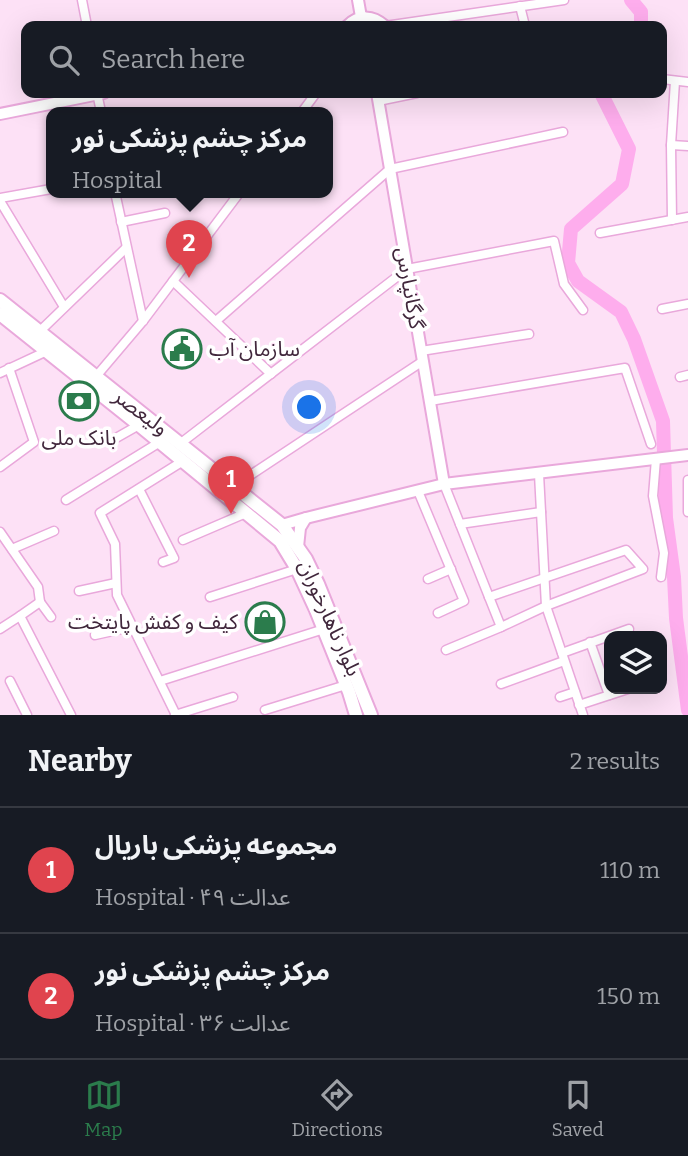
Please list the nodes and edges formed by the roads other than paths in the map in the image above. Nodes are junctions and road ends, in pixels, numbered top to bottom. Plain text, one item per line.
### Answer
1 (82, 0) edge
2 (358, 0) edge
3 (564, 0) edge
4 (520, 6) junction
5 (361, 17) junction
6 (85, 21) edge
7 (353, 21) edge
8 (380, 21) edge
9 (419, 21) edge
10 (524, 21) edge
11 (667, 80) edge
12 (675, 81) junction
13 (688, 82) edge
14 (76, 98) edge
15 (377, 98) edge
16 (0, 114) edge
17 (563, 132) dead end
18 (671, 145) junction
19 (688, 146) edge
20 (390, 169) junction
21 (46, 190) edge
22 (116, 198) edge
23 (235, 198) edge
24 (0, 200) edge
25 (165, 214) dead end
26 (688, 217) edge
27 (672, 220) junction
28 (121, 222) junction
29 (600, 233) dead end
30 (126, 248) junction
31 (407, 269) junction
32 (173, 281) junction
33 (0, 300) edge
34 (688, 303) edge
35 (64, 307) junction
36 (662, 309) dead end
37 (583, 310) dead end
38 (0, 314) edge
39 (143, 321) junction
40 (216, 321) junction
41 (39, 332) junction
42 (529, 334) dead end
43 (47, 351) junction
44 (422, 356) junction
45 (9, 368) junction
46 (0, 373) edge
47 (271, 374) junction
48 (92, 381) junction
49 (430, 401) junction
50 (139, 425) junction
51 (109, 442) dead end
52 (160, 442) junction
53 (181, 443) junction
54 (651, 444) dead end
55 (685, 456) edge
56 (656, 459) junction
57 (183, 461) junction
58 (0, 467) edge
59 (539, 474) junction
60 (688, 480) edge
61 (444, 484) junction
62 (234, 486) junction
63 (139, 489) junction
64 (418, 491) junction
65 (66, 500) dead end
66 (541, 512) junction
67 (688, 512) edge
68 (246, 513) junction
69 (306, 518) junction
70 (460, 524) junction
71 (282, 525) junction
72 (54, 531) dead end
73 (0, 532) edge
74 (183, 540) dead end
75 (280, 541) joint
76 (298, 547) junction
77 (12, 549) junction
78 (163, 562) dead end
79 (297, 569) junction
80 (451, 569) junction
81 (661, 577) dead end
82 (544, 578) junction
83 (428, 579) dead end
84 (116, 583) junction
85 (79, 591) dead end
86 (210, 597) dead end
87 (489, 597) junction
88 (40, 602) junction
89 (546, 606) junction
90 (438, 613) dead end
91 (20, 616) junction
92 (51, 617) dead end
93 (131, 627) junction
94 (501, 627) junction
95 (629, 628) dead end
96 (0, 629) edge
97 (324, 629) junction
98 (96, 635) dead end
99 (590, 642) junction
100 (446, 650) dead end
101 (563, 657) junction
102 (10, 681) dead end
103 (160, 681) junction
104 (501, 684) dead end
105 (346, 685) junction
106 (575, 692) junction
107 (611, 694) edge
108 (608, 695) junction
109 (233, 697) dead end
110 (560, 697) dead end
111 (579, 705) junction
112 (265, 710) dead end
113 (27, 715) edge
114 (71, 715) edge
115 (175, 715) edge
116 (356, 715) edge
117 (371, 715) edge
118 (583, 715) edge

1 - 6 street
2 - 5 main road
3 - 4 street
4 - 9 street
4 - 10 street
5 - 7 main road
5 - 8 main road
11 - 12 street
12 - 13 street
12 - 18 street
14 - 16 main road
15 - 20 main road, گرگانپارس
17 - 20 street
18 - 19 street
18 - 27 street
20 - 31 main road, گرگانپارس
20 - 40 street
21 - 24 street
22 - 28 street
23 - 32 street
24 - 35 street
25 - 28 street
26 - 27 street
27 - 29 street
28 - 30 street
30 - 35 street
30 - 39 street
31 - 37 street
31 - 44 main road, گرگانپارس
31 - 47 street
32 - 39 street
32 - 40 street
33 - 41 main road, ولیعصر
34 - 36 street
35 - 41 street
38 - 43 main road, ولیعصر
39 - 48 street
40 - 47 street
41 - 48 main road, ولیعصر
42 - 44 street
43 - 45 street
43 - 48 main road, ولیعصر
44 - 49 main road, گرگانپارس
44 - 62 street
45 - 46 street
45 - 58 street
47 - 53 street
48 - 50 main road, ولیعصر
48 - 53 main road, ولیعصر
49 - 54 street
49 - 61 main road, گرگانپارس
50 - 51 street
50 - 52 main road, ولیعصر
52 - 57 main road, ولیعصر
52 - 65 street
53 - 62 main road, ولیعصر
55 - 56 main road
56 - 59 main road
56 - 81 street
57 - 63 street
57 - 68 main road, ولیعصر
59 - 61 main road
59 - 66 street
60 - 67 street
61 - 64 main road
61 - 70 street
62 - 71 main road, ولیعصر
63 - 78 street
63 - 84 street
64 - 69 main road
64 - 80 street
66 - 70 street
66 - 82 street
68 - 74 street
68 - 75 main road, ولیعصر
69 - 71 main road
69 - 76 main road
70 - 87 street
71 - 76 main road, بلوار ناهارخوران
72 - 77 street
73 - 77 street
75 - 79 main road, بلوار ناهارخوران
76 - 117 main road, بلوار ناهارخوران
77 - 88 street
79 - 86 street
79 - 97 main road, بلوار ناهارخوران
80 - 83 street
80 - 90 street
82 - 87 street
82 - 89 street
82 - 89 street
84 - 85 street
84 - 93 street
87 - 94 street
88 - 91 street
88 - 92 street
89 - 94 street
89 - 101 street
91 - 96 street
91 - 114 street
93 - 98 street
93 - 103 street
94 - 100 street
95 - 99 street
97 - 103 street
97 - 105 main road, بلوار ناهارخوران
99 - 101 street
99 - 108 street
101 - 104 street
101 - 106 street
102 - 113 street
103 - 115 street
105 - 112 street
105 - 116 main road, بلوار ناهارخوران
106 - 110 street
106 - 111 street
107 - 108 street
108 - 111 street
109 - 115 street
111 - 118 street

